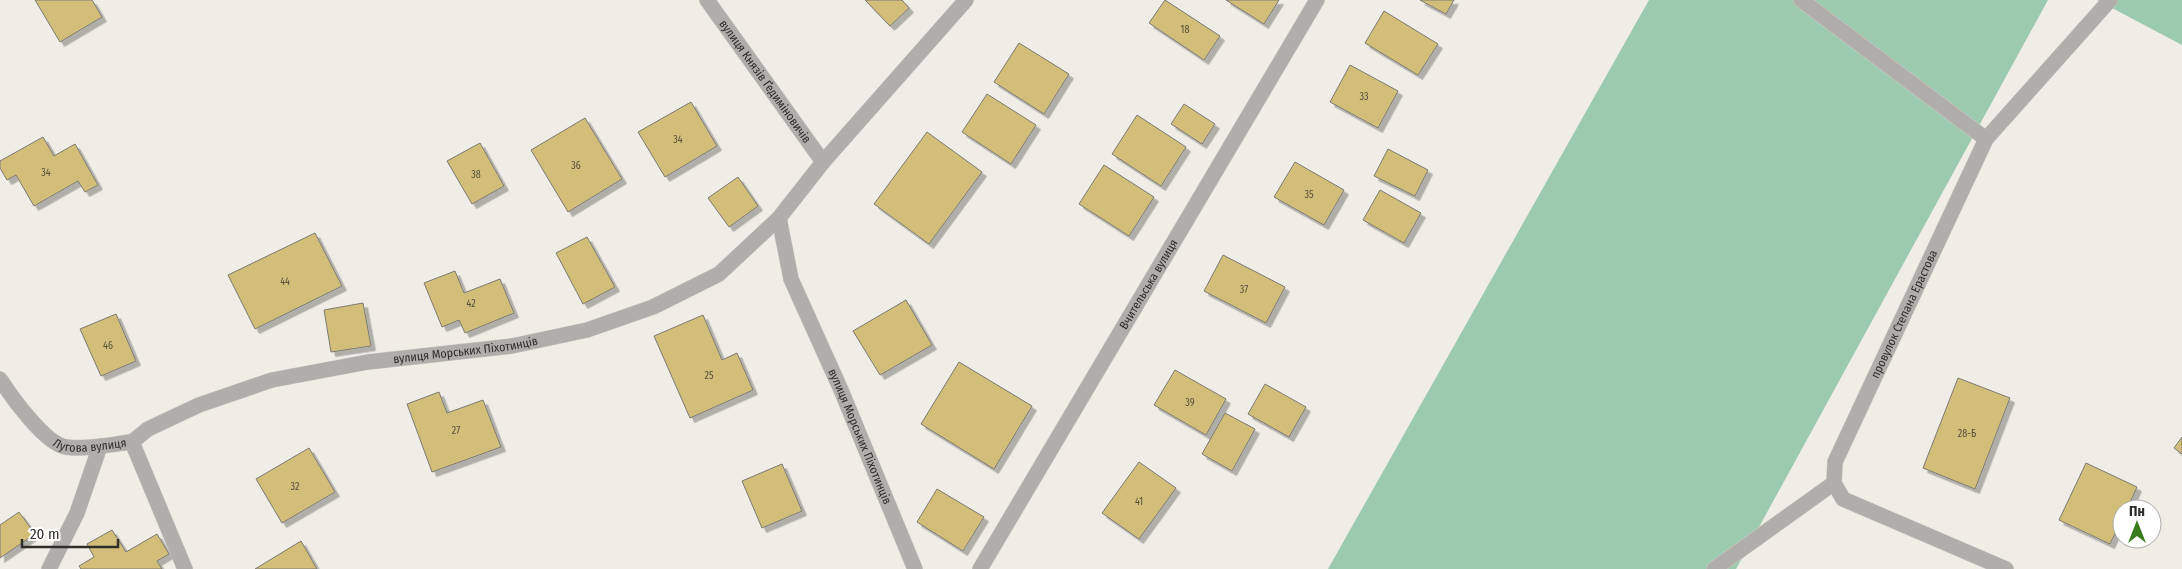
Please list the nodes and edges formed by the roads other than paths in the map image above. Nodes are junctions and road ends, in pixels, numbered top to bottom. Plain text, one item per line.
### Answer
1 (707, 0) edge
2 (966, 0) edge
3 (1317, 0) edge
4 (1801, 0) edge
5 (2110, 0) edge
6 (1986, 139) junction
7 (823, 162) junction
8 (779, 218) junction
9 (0, 379) edge
10 (132, 442) junction
11 (100, 446) junction
12 (1834, 483) junction
13 (48, 569) edge
14 (185, 569) edge
15 (915, 569) edge
16 (980, 569) edge
17 (1714, 569) edge
18 (2006, 569) edge

1 - 7 street, вулиця Князів Ґедиміновичів
2 - 7 street, вулиця Морських Піхотинців
3 - 16 street, Вчительська вулиця
4 - 6 street
5 - 6 street, провулок Степана Ерастова
6 - 12 street, провулок Степана Ерастова
7 - 8 street, вулиця Морських Піхотинців
8 - 10 street, вулиця Морських Піхотинців
8 - 15 street, вулиця Морських Піхотинців
9 - 11 street, Лугова вулиця
10 - 11 street, Лугова вулиця
10 - 14 street, Лугова вулиця
11 - 13 street
12 - 17 street
12 - 18 street

